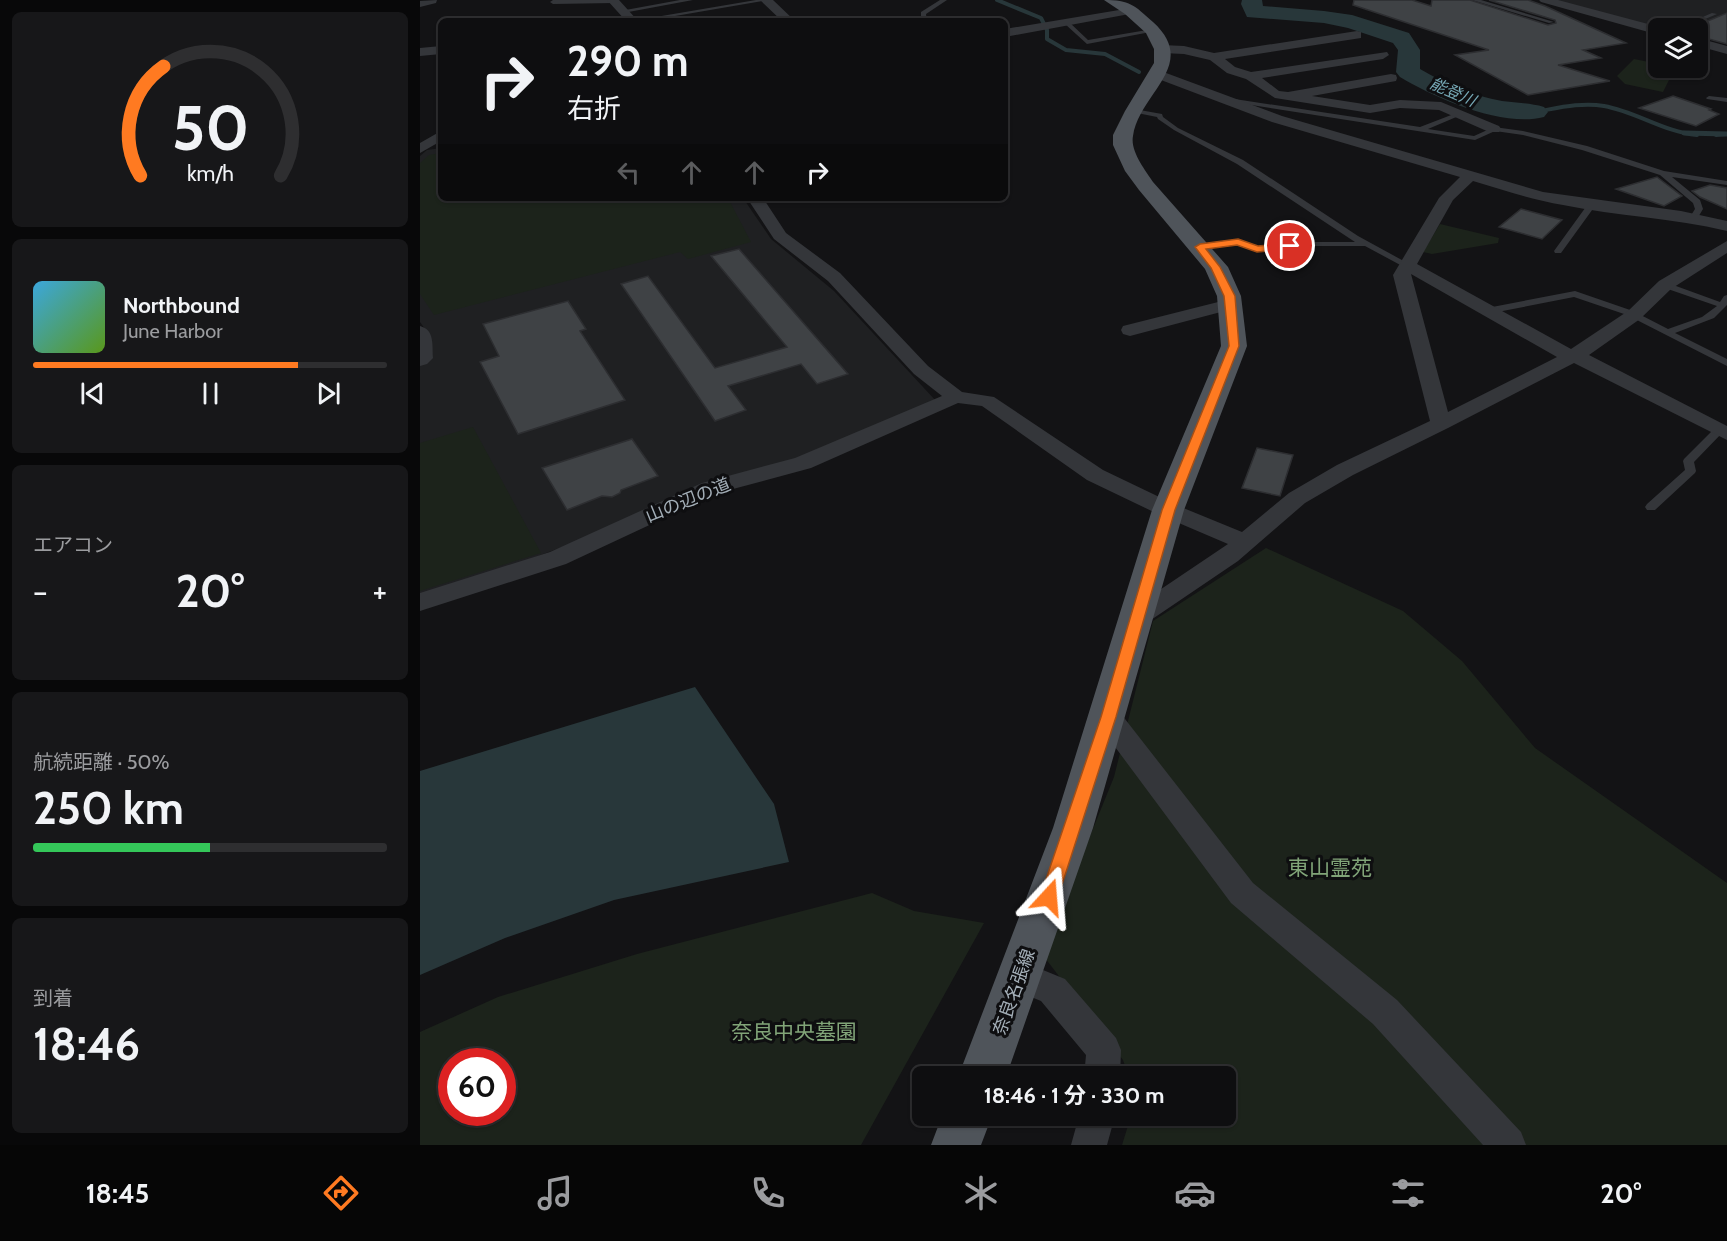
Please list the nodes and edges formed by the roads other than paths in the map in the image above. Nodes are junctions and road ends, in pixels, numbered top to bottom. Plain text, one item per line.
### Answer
1 (434, 0) edge
2 (613, 0) edge
3 (690, 0) edge
4 (766, 0) edge
5 (944, 0) edge
6 (1475, 0) edge
7 (1545, 0) edge
8 (553, 2) dead end
9 (420, 4) edge
10 (623, 11) junction
11 (1714, 14) dead end
12 (631, 18) edge
13 (653, 18) edge
14 (786, 18) edge
15 (924, 18) edge
16 (1704, 18) edge
17 (1551, 22) dead end
18 (1067, 23) junction
19 (1648, 28) edge
20 (1008, 33) edge
21 (1143, 33) edge
22 (1357, 35) dead end
23 (1708, 45) edge
24 (438, 50) edge
25 (1727, 50) edge
26 (420, 52) edge
27 (1383, 55) dead end
28 (1214, 57) junction
29 (1251, 76) junction
30 (1390, 78) dead end
31 (1288, 96) junction
32 (1709, 98) dead end
33 (1224, 100) junction
34 (1727, 100) edge
35 (1134, 111) junction
36 (1459, 114) junction
37 (438, 126) edge
38 (1422, 128) junction
39 (420, 129) edge
40 (1494, 129) junction
41 (438, 137) edge
42 (420, 148) edge
43 (1663, 173) junction
44 (1470, 176) junction
45 (1727, 183) edge
46 (757, 201) edge
47 (1591, 206) junction
48 (1694, 217) junction
49 (1727, 226) edge
50 (1365, 244) junction
51 (1727, 246) edge
52 (1200, 247) junction
53 (1558, 251) dead end
54 (1407, 265) junction
55 (1665, 285) junction
56 (1230, 304) junction
57 (1722, 305) edge
58 (1487, 311) junction
59 (1634, 315) junction
60 (1727, 316) edge
61 (1130, 330) dead end
62 (420, 332) edge
63 (1669, 332) junction
64 (1573, 356) junction
65 (420, 360) edge
66 (1727, 363) edge
67 (956, 397) junction
68 (1441, 424) junction
69 (1723, 432) edge
70 (1651, 507) dead end
71 (1168, 510) junction
72 (1244, 542) junction
73 (420, 602) edge
74 (1136, 618) junction
75 (1108, 717) junction
76 (1020, 977) junction
77 (986, 1066) edge
78 (1103, 1066) edge
79 (963, 1126) edge
80 (1094, 1126) edge
81 (956, 1145) edge
82 (1089, 1145) edge
83 (1508, 1145) edge

1 - 9 street
2 - 8 lane
2 - 10 street
3 - 10 lane
4 - 13 lane
4 - 14 street
5 - 15 lane
6 - 17 lane
7 - 19 street
10 - 12 street
11 - 16 lane
18 - 20 street
18 - 21 street
18 - 21 lane
21 - 28 street
21 - 33 street
21 - 35 main road, 奈良名張線
22 - 28 street
23 - 25 street
24 - 26 street
27 - 29 street
28 - 29 street
29 - 31 street
30 - 31 street
31 - 36 street
32 - 34 lane
33 - 38 lane
33 - 44 street
35 - 50 lane
35 - 52 main road, 奈良名張線
36 - 38 lane
36 - 40 street
37 - 39 street
38 - 40 lane
40 - 43 lane
41 - 42 street
43 - 45 lane
43 - 48 lane
44 - 47 street
44 - 54 street
46 - 67 street
47 - 48 street
47 - 53 lane
48 - 49 street
50 - 52 lane
50 - 54 lane
51 - 55 street
52 - 56 main road, 奈良名張線
54 - 58 street
54 - 68 street
55 - 57 lane
55 - 59 street
56 - 61 street
56 - 71 main road, 奈良名張線
57 - 60 lane
57 - 63 lane
58 - 59 lane
58 - 64 street
59 - 63 lane
59 - 64 street
62 - 65 street
63 - 66 lane
64 - 68 street
64 - 69 street
67 - 71 street
67 - 73 street, 山の辺の道
68 - 72 street
69 - 70 lane
71 - 72 street
71 - 74 main road, 奈良名張線
72 - 74 street
74 - 75 main road, 奈良名張線
75 - 76 main road, 奈良名張線
75 - 83 street
76 - 77 main road, 奈良名張線
76 - 78 street
79 - 81 main road
80 - 82 street

